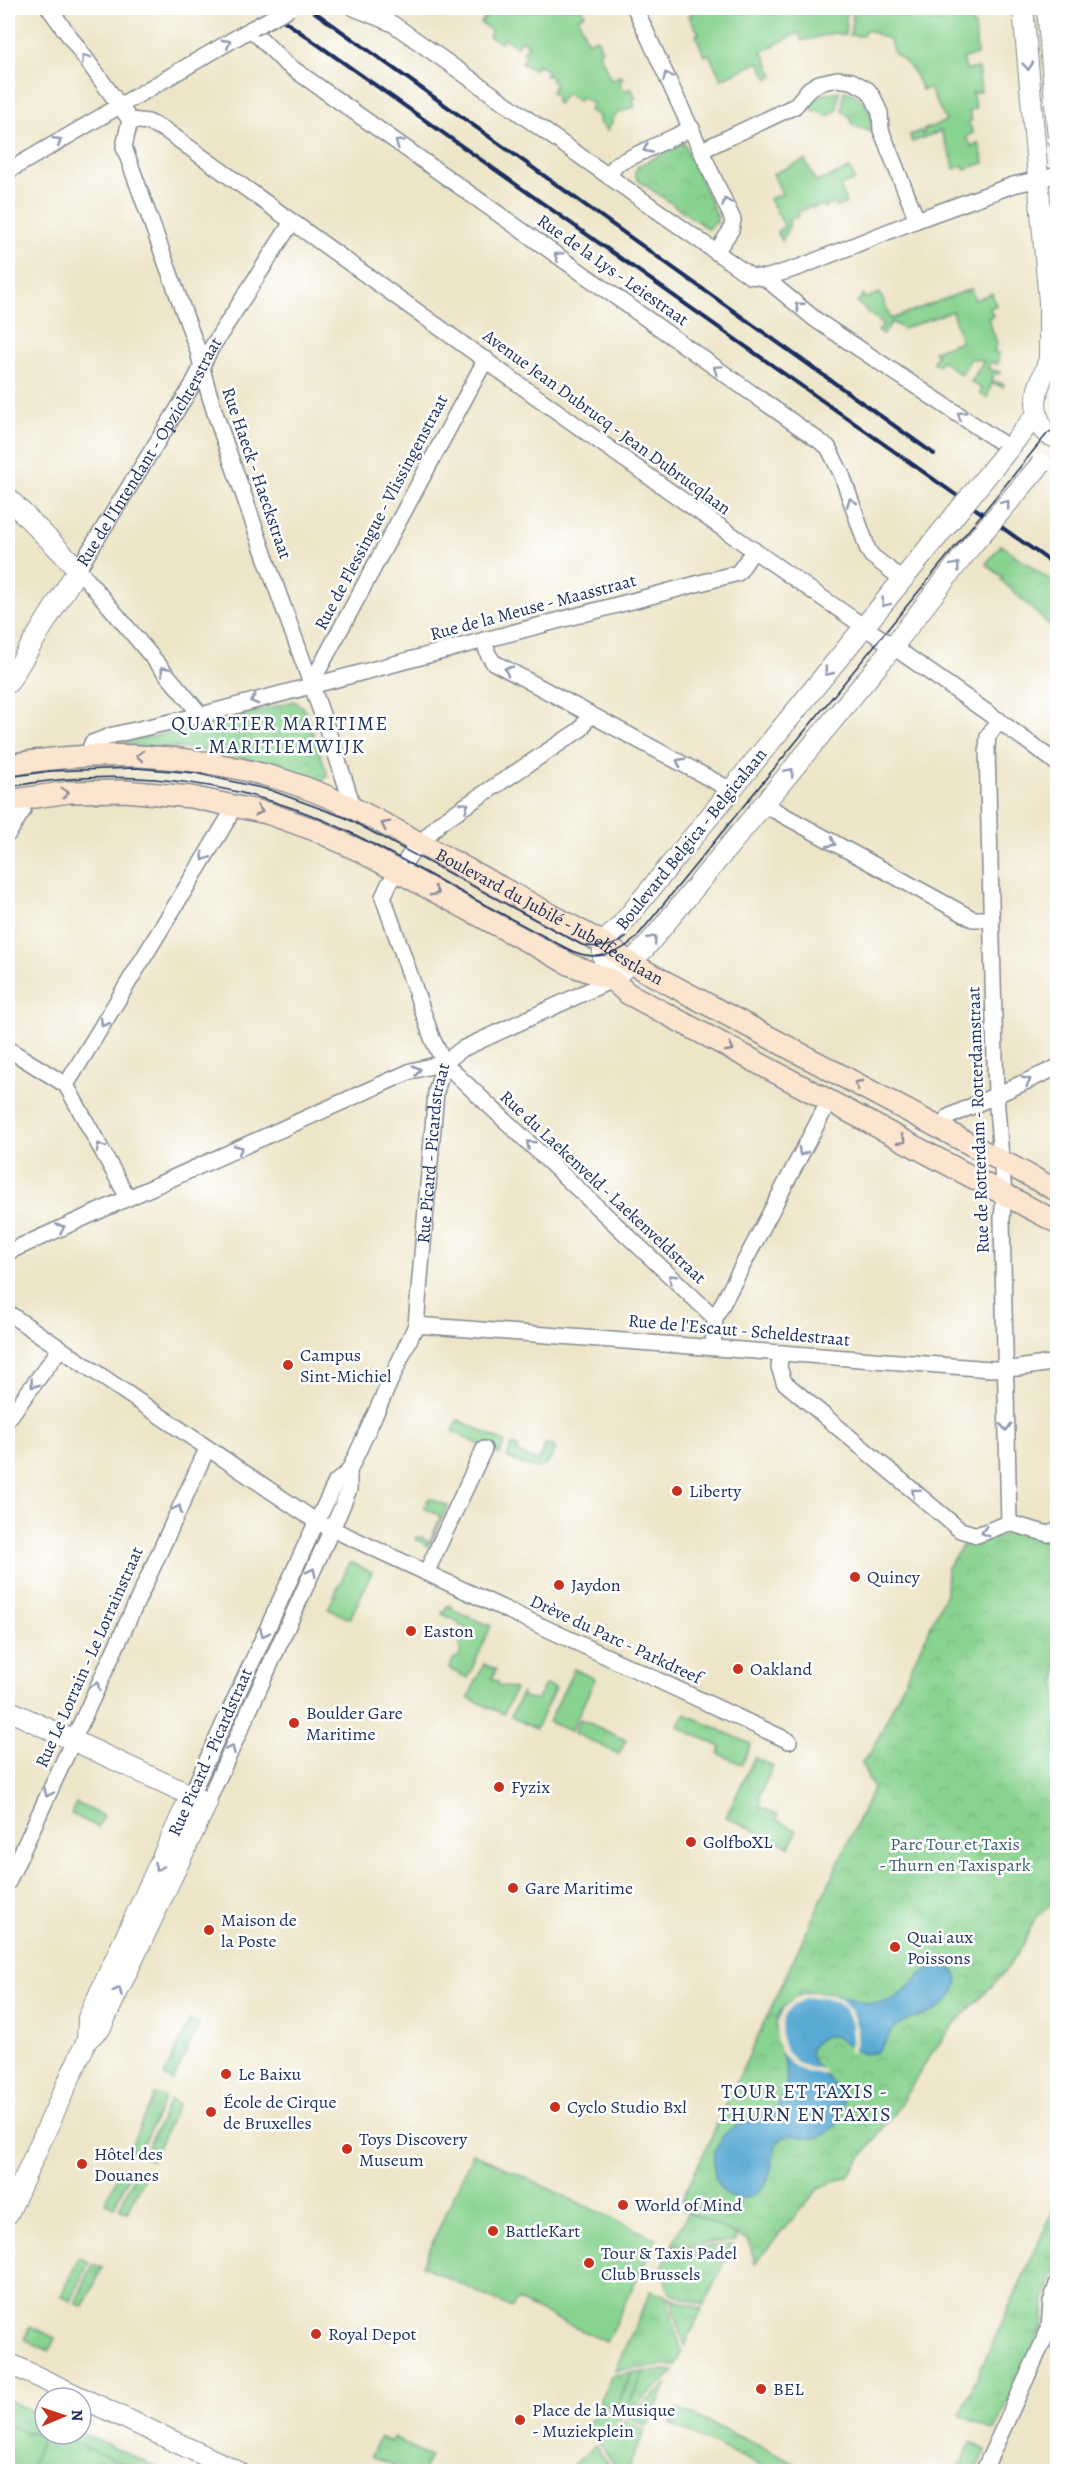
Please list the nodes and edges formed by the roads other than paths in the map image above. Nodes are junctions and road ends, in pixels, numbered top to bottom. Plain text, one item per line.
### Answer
1 (49, 8) edge
2 (290, 8) edge
3 (354, 8) edge
4 (635, 8) edge
5 (1023, 8) edge
6 (1047, 8) edge
7 (252, 29) junction
8 (119, 105) junction
9 (130, 120) junction
10 (692, 128) junction
11 (1058, 138) edge
12 (702, 150) junction
13 (8, 171) edge
14 (1058, 175) edge
15 (608, 176) junction
16 (1037, 181) junction
17 (918, 220) junction
18 (292, 222) junction
19 (716, 252) junction
20 (765, 278) junction
21 (486, 359) junction
22 (201, 368) junction
23 (1051, 369) edge
24 (1037, 414) junction
25 (1058, 439) edge
26 (1058, 446) edge
27 (1007, 450) junction
28 (8, 498) edge
29 (754, 550) junction
30 (78, 568) junction
31 (903, 580) junction
32 (866, 627) junction
33 (484, 640) junction
34 (894, 646) junction
35 (8, 683) edge
36 (310, 684) junction
37 (590, 714) junction
38 (201, 715) junction
39 (999, 720) junction
40 (88, 756) junction
41 (1058, 764) edge
42 (8, 765) edge
43 (731, 790) junction
44 (15, 800) edge
45 (763, 804) junction
46 (233, 806) junction
47 (349, 807) junction
48 (8, 834) edge
49 (421, 843) junction
50 (397, 872) junction
51 (992, 920) junction
52 (603, 943) junction
53 (630, 963) junction
54 (612, 980) junction
55 (8, 1049) edge
56 (444, 1063) junction
57 (1058, 1067) edge
58 (66, 1085) junction
59 (996, 1096) junction
60 (829, 1101) junction
61 (942, 1129) junction
62 (1001, 1162) junction
63 (1058, 1191) edge
64 (1004, 1194) junction
65 (128, 1198) junction
66 (1058, 1223) edge
67 (8, 1252) edge
68 (8, 1313) edge
69 (714, 1318) junction
70 (416, 1325) junction
71 (713, 1347) junction
72 (60, 1349) junction
73 (781, 1353) junction
74 (1058, 1362) edge
75 (1005, 1369) junction
76 (8, 1419) edge
77 (207, 1449) junction
78 (484, 1449) dead end
79 (349, 1471) junction
80 (317, 1522) junction
81 (1009, 1523) junction
82 (332, 1529) junction
83 (1058, 1530) edge
84 (426, 1573) junction
85 (9, 1715) edge
86 (72, 1740) junction
87 (789, 1741) dead end
88 (199, 1799) junction
89 (8, 1882) edge
90 (13, 2189) edge
91 (8, 2214) edge
92 (1058, 2281) edge
93 (8, 2363) edge
94 (239, 2472) edge
95 (983, 2472) edge

8 -> 1 street
2 - 7 street, bridge
3 - 15 street
10 -> 4 street
5 -> 16 street
6 - 11 street
8 -> 7 street
31 -> 7 street, Rue de la Lys - Leiestraat
8 - 9 street
13 -> 8 street
9 - 18 street, Avenue Jean Dubrucq - Jean Dubrucqlaan
9 - 22 street, Rue Haeck - Haeckstraat
10 - 12 street
10 -> 15 street
12 - 17 street
19 -> 12 street
14 - 16 street
15 - 19 street
16 - 17 street
16 - 23 street
17 - 20 street
18 - 21 street, Avenue Jean Dubrucq - Jean Dubrucqlaan
18 - 22 street, Rue de l'Intendant - Opzichterstraat
19 - 20 street
27 -> 20 street
21 - 29 street, Avenue Jean Dubrucq - Jean Dubrucqlaan
21 - 36 street, Rue de Flessingue - Vlissingenstraat
22 - 30 street, Rue de l'Intendant - Opzichterstraat
22 - 36 street, Rue Haeck - Haeckstraat
23 - 24 street
24 - 25 street
24 - 27 street, Boulevard Belgica - Belgicalaan
34 -> 26 street, Boulevard Belgica - Belgicalaan, bridge
27 - 31 street, Boulevard Belgica - Belgicalaan, bridge
28 - 30 street
29 - 32 street, Avenue Jean Dubrucq - Jean Dubrucqlaan
29 - 33 street, Rue de la Meuse - Maasstraat
30 - 35 street, Rue de l'Intendant - Opzichterstraat
38 -> 30 street
31 -> 32 street, Boulevard Belgica - Belgicalaan
32 - 34 street, Avenue Jean Dubrucq - Jean Dubrucqlaan
32 -> 43 street, Boulevard Belgica - Belgicalaan
33 - 36 street, Rue de la Meuse - Maasstraat
37 -> 33 street
34 - 39 street, Avenue Jean Dubrucq - Jean Dubrucqlaan
45 -> 34 street, Boulevard Belgica - Belgicalaan
36 -> 38 street, Rue de la Meuse - Maasstraat
36 - 47 street, Rue Haeck - Haeckstraat
43 -> 37 street
49 -> 37 street, Rue Picard - Picardstraat
38 - 40 street, Rue de la Meuse - Maasstraat
39 - 41 street, Avenue Jean Dubrucq - Jean Dubrucqlaan
39 - 51 street, Rue de Rotterdam - Rotterdamstraat
40 - 42 main road, Boulevard du Jubilé - Jubelfeestlaan
47 -> 40 main road, Boulevard du Jubilé - Jubelfeestlaan
43 - 52 street, Boulevard Belgica - Belgicalaan
44 -> 46 main road, Boulevard du Jubilé - Jubelfeestlaan
44 - 48 street
45 -> 51 street
53 -> 45 street, Boulevard Belgica - Belgicalaan
46 -> 50 main road, Boulevard du Jubilé - Jubelfeestlaan
46 -> 58 street
49 -> 47 main road, Boulevard du Jubilé - Jubelfeestlaan
49 - 50 street, Rue Picard - Picardstraat
49 - 52 main road, Boulevard du Jubilé - Jubelfeestlaan
50 -> 54 main road, Boulevard du Jubilé - Jubelfeestlaan
50 - 56 street, Rue Picard - Picardstraat
51 - 59 street, Rue de Rotterdam - Rotterdamstraat
52 - 53 main road, Boulevard du Jubilé - Jubelfeestlaan
52 - 54 street, Boulevard Belgica - Belgicalaan
53 - 54 street, Boulevard Belgica - Belgicalaan
61 -> 53 main road, Boulevard du Jubilé - Jubelfeestlaan
54 - 56 street
54 -> 60 main road, Boulevard du Jubilé - Jubelfeestlaan
55 - 58 street
65 -> 56 street
69 -> 56 street, Rue du Laekenveld - Laekenveldstraat
56 - 70 street, Rue Picard - Picardstraat
59 -> 57 street
65 -> 58 street
59 - 61 street
59 - 62 street, Rue de Rotterdam - Rotterdamstraat
60 -> 64 main road, Boulevard du Jubilé - Jubelfeestlaan
60 -> 69 street
61 - 62 main road, Boulevard du Jubilé - Jubelfeestlaan
62 - 63 main road, Boulevard du Jubilé - Jubelfeestlaan
62 - 64 street, Rue de Rotterdam - Rotterdamstraat
64 - 66 main road, Boulevard du Jubilé - Jubelfeestlaan
64 - 75 street, Rue de Rotterdam - Rotterdamstraat
67 -> 65 street
68 - 72 street, Drève du Parc - Parkdreef
69 - 71 street
70 - 71 street, Rue de l'Escaut - Scheldestraat
70 - 79 street, Rue Picard - Picardstraat
71 - 73 street, Rue de l'Escaut - Scheldestraat
72 -> 76 street
72 - 77 street, Drève du Parc - Parkdreef
73 - 75 street, Rue de l'Escaut - Scheldestraat
81 -> 73 street
74 - 75 street, Rue de l'Escaut - Scheldestraat
75 -> 81 street, Rue de Rotterdam - Rotterdamstraat
77 - 80 street, Drève du Parc - Parkdreef
86 -> 77 street, Rue Le Lorrain - Le Lorrainstraat
78 - 84 street
79 - 80 street, Rue Picard - Picardstraat
79 - 82 street, Rue Picard - Picardstraat
80 - 82 street, Drève du Parc - Parkdreef
80 -> 88 street, Rue Picard - Picardstraat
81 - 83 street
82 - 84 street, Drève du Parc - Parkdreef
88 -> 82 street, Rue Picard - Picardstraat
84 - 87 street, Drève du Parc - Parkdreef
85 - 86 street
86 - 88 street
86 -> 89 street, Rue Le Lorrain - Le Lorrainstraat
88 - 90 street, Rue Picard - Picardstraat
90 - 91 street, Rue Picard - Picardstraat
92 - 95 street
93 - 94 street

